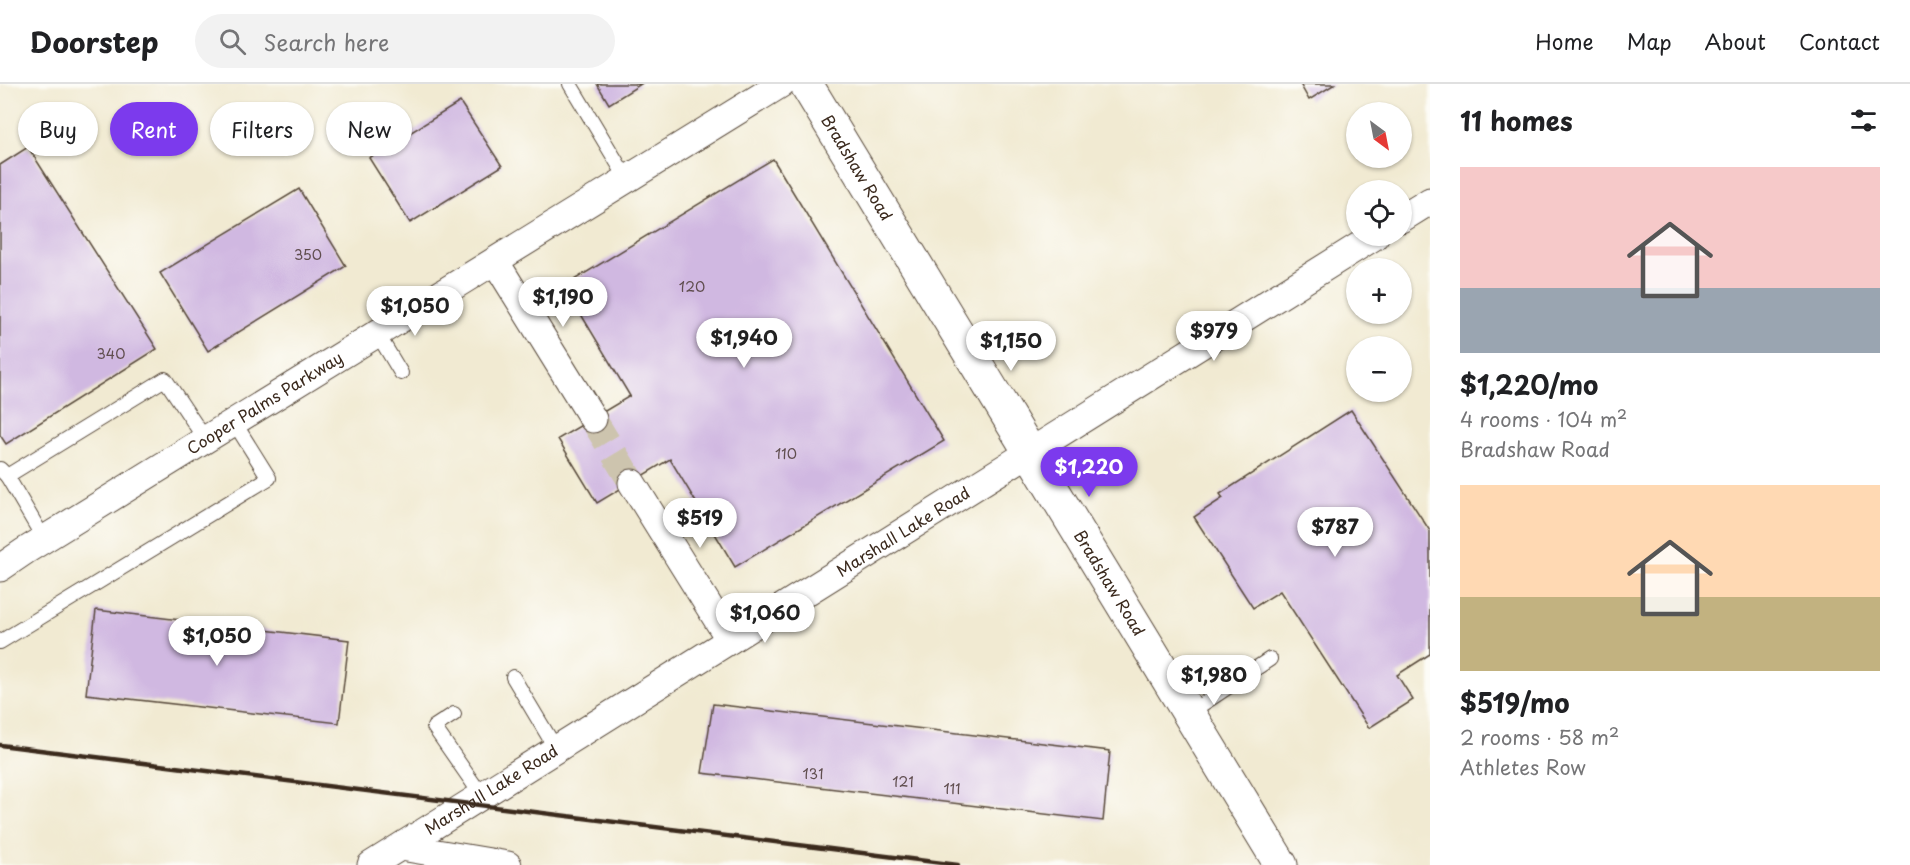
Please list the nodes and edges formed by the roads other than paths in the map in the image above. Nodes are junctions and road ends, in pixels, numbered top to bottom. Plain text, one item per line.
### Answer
1 (570, 84) edge
2 (781, 84) edge
3 (806, 84) edge
4 (627, 179) junction
5 (1430, 201) edge
6 (1412, 212) edge
7 (1359, 246) edge
8 (495, 261) junction
9 (377, 333) junction
10 (401, 373) dead end
11 (593, 418) tunnel mouth
12 (234, 422) junction
13 (205, 439) junction
14 (1030, 451) junction
15 (3, 472) edge
16 (632, 483) tunnel mouth
17 (34, 545) junction
18 (0, 568) edge
19 (730, 640) junction
20 (0, 642) edge
21 (1270, 659) dead end
22 (513, 677) dead end
23 (1189, 713) junction
24 (454, 714) dead end
25 (556, 749) junction
26 (482, 796) junction
27 (401, 847) junction
28 (371, 865) edge
29 (507, 865) edge
30 (1281, 865) edge

1 - 4 lane
2 - 4 street, Cooper Palms Parkway
3 - 14 street, Bradshaw Road
4 - 8 street, Cooper Palms Parkway
5 - 6 street
7 - 14 street, Marshall Lake Road
8 - 9 street, Cooper Palms Parkway
8 - 11 street
9 - 10 lane
9 - 12 street, Cooper Palms Parkway
12 - 13 street, Cooper Palms Parkway
12 - 20 lane
13 - 15 lane
13 - 17 street, Cooper Palms Parkway
14 - 19 street, Marshall Lake Road
14 - 23 street, Bradshaw Road
15 - 17 lane
16 - 19 street
17 - 18 street, Cooper Palms Parkway
19 - 25 street, Marshall Lake Road
21 - 23 lane
22 - 25 lane
23 - 30 street, Bradshaw Road
24 - 26 lane
25 - 26 street, Marshall Lake Road
26 - 27 street, Marshall Lake Road
27 - 28 street, Marshall Lake Road
27 - 29 street

